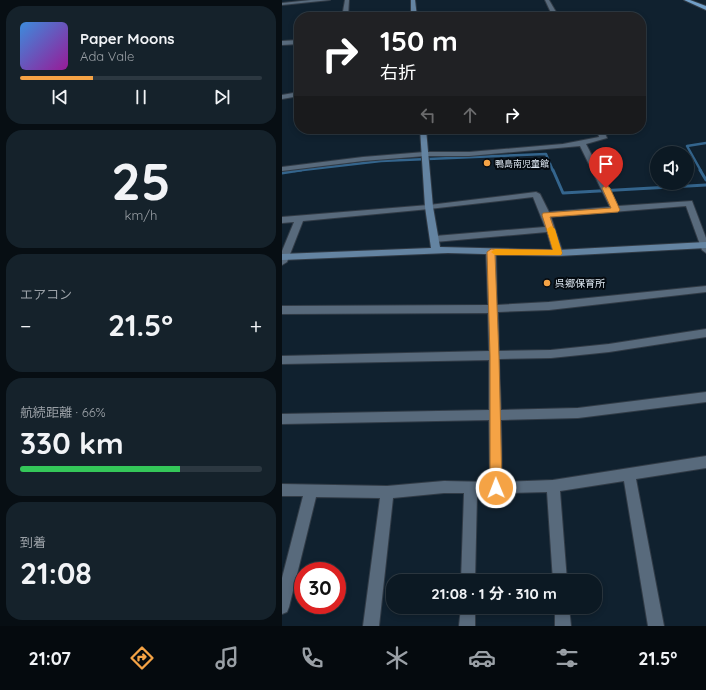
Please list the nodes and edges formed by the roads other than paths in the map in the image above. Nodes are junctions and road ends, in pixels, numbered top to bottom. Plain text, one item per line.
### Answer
1 (328, 0) edge
2 (347, 0) edge
3 (413, 0) edge
4 (548, 0) edge
5 (686, 0) edge
6 (297, 1) edge
7 (282, 4) edge
8 (706, 8) edge
9 (346, 12) edge
10 (414, 12) edge
11 (554, 12) edge
12 (294, 42) edge
13 (282, 43) edge
14 (294, 95) edge
15 (282, 97) edge
16 (424, 134) edge
17 (602, 134) edge
18 (582, 143) junction
19 (426, 158) junction
20 (282, 169) edge
21 (429, 207) junction
22 (616, 210) junction
23 (546, 215) junction
24 (299, 219) junction
25 (282, 220) edge
26 (551, 230) junction
27 (435, 239) junction
28 (706, 247) edge
29 (436, 250) junction
30 (491, 252) junction
31 (558, 253) junction
32 (283, 259) edge
33 (706, 289) edge
34 (493, 309) junction
35 (282, 310) edge
36 (706, 333) edge
37 (494, 356) junction
38 (282, 360) edge
39 (706, 397) edge
40 (496, 416) junction
41 (282, 419) edge
42 (705, 464) edge
43 (629, 474) junction
44 (553, 486) junction
45 (471, 488) junction
46 (496, 488) junction
47 (282, 490) edge
48 (311, 491) junction
49 (387, 492) junction
50 (468, 574) edge
51 (559, 574) edge
52 (282, 608) edge
53 (468, 614) edge
54 (562, 614) edge
55 (371, 626) edge
56 (467, 626) edge
57 (563, 626) edge
58 (656, 626) edge

1 - 6 street
2 - 9 street
3 - 10 street
4 - 11 street
5 - 8 main road
6 - 7 street
12 - 13 street
14 - 15 street
16 - 19 street
17 - 18 street
18 - 19 street
18 - 22 street
19 - 20 street
19 - 21 street
21 - 23 street
21 - 24 street
21 - 27 street
22 - 23 street
22 - 28 street
23 - 26 street
24 - 25 street
24 - 32 street
26 - 27 street
26 - 31 street
27 - 29 street
28 - 31 street
29 - 30 street
29 - 32 street
30 - 31 street
30 - 34 street
33 - 34 street
34 - 35 street
34 - 37 street
36 - 37 street
37 - 38 street
37 - 40 street
39 - 40 street
40 - 41 street
40 - 46 street
42 - 43 street
43 - 44 street
43 - 58 street
44 - 46 street
44 - 51 street
45 - 46 street
45 - 49 street
45 - 50 street
47 - 48 street
48 - 49 street
48 - 52 street
49 - 55 street
53 - 56 street
54 - 57 street

